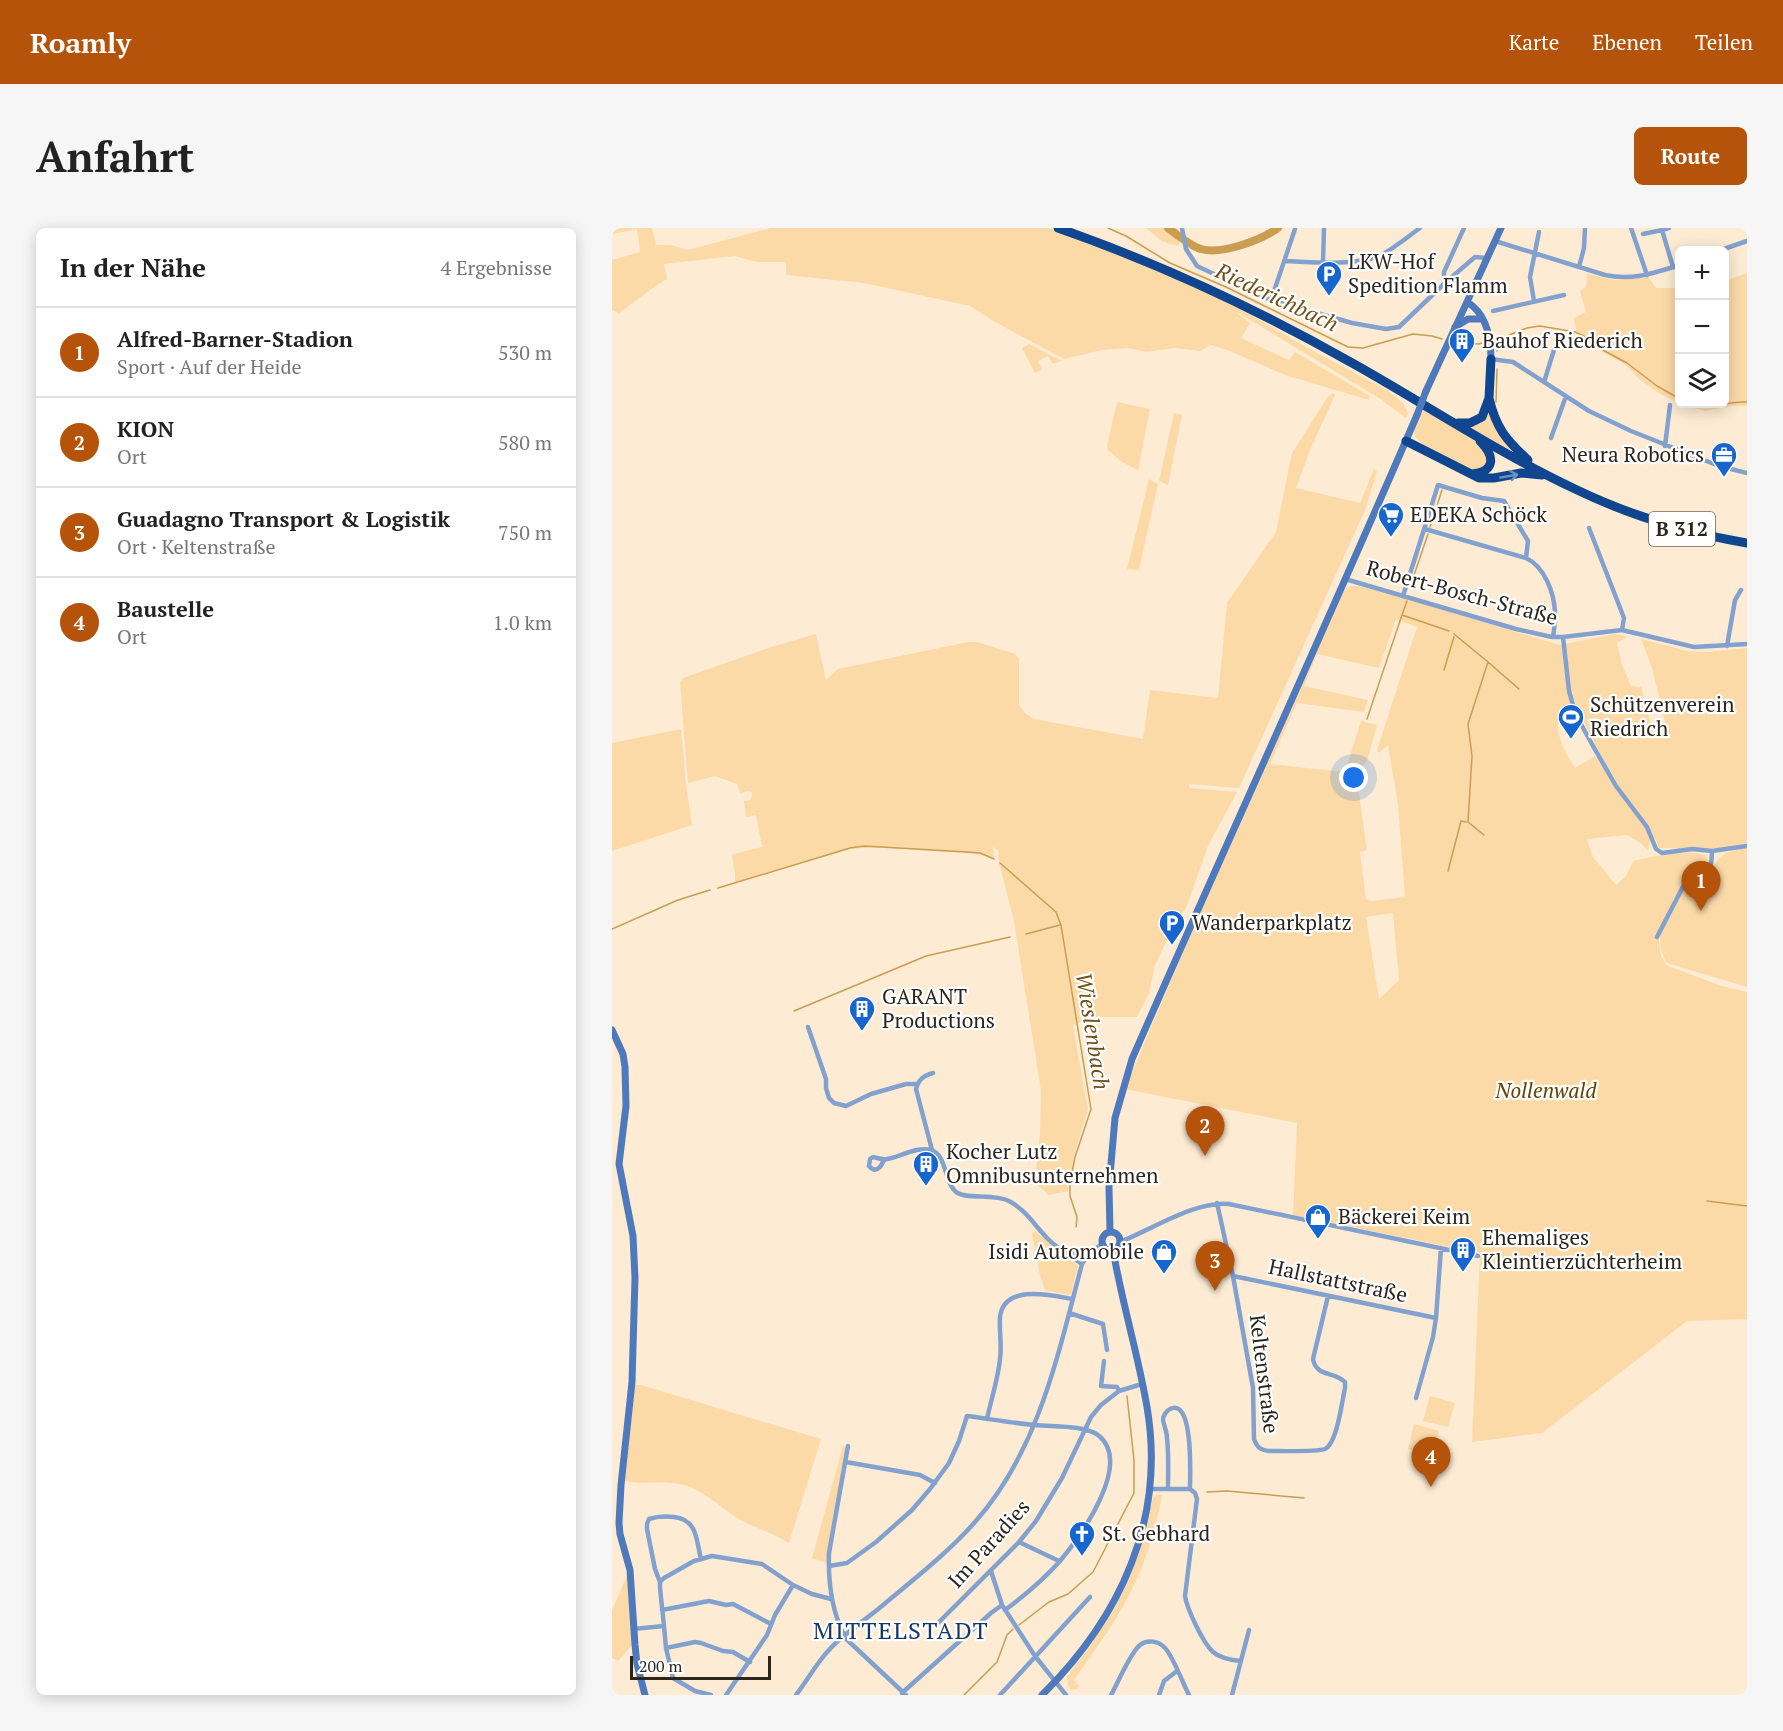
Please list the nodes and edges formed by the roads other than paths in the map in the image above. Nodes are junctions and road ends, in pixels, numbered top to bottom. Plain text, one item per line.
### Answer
1 (1058, 228) edge
2 (1182, 228) edge
3 (1324, 228) edge
4 (1420, 228) edge
5 (1464, 228) edge
6 (1501, 228) edge
7 (1585, 228) edge
8 (1631, 228) edge
9 (1669, 228) edge
10 (1294, 229) edge
11 (1662, 230) junction
12 (1539, 232) dead end
13 (1643, 234) dead end
14 (1747, 241) edge
15 (1495, 242) junction
16 (1729, 247) edge
17 (1535, 254) junction
18 (1487, 258) junction
19 (1284, 261) junction
20 (1323, 263) junction
21 (1579, 267) junction
22 (1673, 267) joint
23 (1647, 275) junction
24 (1446, 282) junction
25 (1564, 295) dead end
26 (1271, 300) junction
27 (1534, 301) junction
28 (1467, 302) junction
29 (1463, 310) junction
30 (1493, 312) dead end
31 (1482, 321) junction
32 (1455, 327) junction
33 (1554, 350) dead end
34 (1491, 360) junction
35 (1544, 382) junction
36 (1566, 396) junction
37 (1489, 398) junction
38 (1670, 405) dead end
39 (1455, 422) junction
40 (1470, 431) junction
41 (1551, 438) dead end
42 (1406, 441) junction
43 (1665, 446) junction
44 (1747, 473) edge
45 (1544, 474) junction
46 (1470, 475) junction
47 (1589, 528) dead end
48 (1425, 529) junction
49 (1747, 543) edge
50 (1526, 558) junction
51 (1345, 579) junction
52 (1741, 590) dead end
53 (1403, 596) junction
54 (1622, 630) junction
55 (1553, 637) junction
56 (1563, 637) junction
57 (1747, 644) edge
58 (1727, 646) junction
59 (1747, 846) edge
60 (1712, 851) junction
61 (1657, 937) dead end
62 (808, 1027) dead end
63 (612, 1030) edge
64 (933, 1073) dead end
65 (917, 1084) junction
66 (932, 1150) junction
67 (884, 1160) dead end
68 (1217, 1203) junction
69 (1110, 1232) junction
70 (1120, 1242) junction
71 (1102, 1244) junction
72 (1441, 1248) junction
73 (1113, 1250) junction
74 (1065, 1251) junction
75 (1086, 1256) junction
76 (1478, 1256) dead end
77 (1082, 1264) junction
78 (1233, 1276) junction
79 (1328, 1296) junction
80 (1072, 1299) junction
81 (1069, 1313) junction
82 (1436, 1318) junction
83 (1107, 1350) dead end
84 (1104, 1361) dead end
85 (1142, 1384) junction
86 (1119, 1391) junction
87 (1416, 1398) dead end
88 (987, 1419) junction
89 (1035, 1425) junction
90 (1085, 1429) junction
91 (848, 1446) dead end
92 (846, 1462) junction
93 (935, 1483) junction
94 (1151, 1489) junction
95 (1168, 1489) junction
96 (1190, 1489) junction
97 (1019, 1542) junction
98 (701, 1559) junction
99 (1059, 1561) junction
100 (829, 1566) junction
101 (991, 1571) junction
102 (660, 1582) junction
103 (792, 1585) junction
104 (1090, 1597) dead end
105 (831, 1599) junction
106 (1004, 1608) junction
107 (662, 1610) junction
108 (771, 1624) junction
109 (664, 1626) junction
110 (935, 1626) dead end
111 (633, 1629) junction
112 (1249, 1630) dead end
113 (844, 1636) junction
114 (666, 1648) junction
115 (1035, 1656) junction
116 (1240, 1661) junction
117 (750, 1662) junction
118 (1177, 1671) junction
119 (1055, 1682) junction
120 (904, 1694) edge
121 (645, 1695) edge
122 (711, 1695) edge
123 (726, 1695) edge
124 (796, 1695) edge
125 (1000, 1695) edge
126 (1042, 1695) edge
127 (1066, 1695) edge
128 (1111, 1695) edge
129 (1159, 1695) edge
130 (1189, 1695) edge
131 (1232, 1695) edge

1 - 39 highway, B 312
2 - 26 street
3 - 20 street
4 - 20 street
5 - 24 street
6 - 15 main road
7 - 21 street
8 - 23 street
9 - 11 street
10 - 19 street
11 - 13 street
11 - 22 street
12 - 17 street
14 - 16 street
15 - 17 street
15 - 18 main road
17 - 21 street
17 - 27 street
18 - 24 street
18 - 28 main road
19 - 20 street
19 - 26 street
21 - 23 street
22 - 23 street
24 - 26 street
25 - 27 street
27 - 30 street
28 - 29 main road
28 - 31 main road
29 - 31 main road
29 - 32 main road
31 - 32 main road
31 - 34 main road
32 - 42 main road, bridge
33 - 35 street
34 - 35 street
34 - 37 highway
35 - 36 street
36 - 41 street
36 - 43 street
37 - 39 highway
37 - 45 highway
38 - 43 street
39 - 40 highway, B 312
40 - 45 highway, B 312
40 - 46 highway
42 - 46 highway
42 - 51 main road
43 - 44 street
46 -> 45 highway
45 - 49 highway, B 312
47 - 54 street
48 - 50 street
48 - 50 street
48 - 53 street
50 - 55 street
51 - 53 street, Robert-Bosch-Straße
51 - 69 main road
52 - 58 street
53 - 55 street, Robert-Bosch-Straße
54 - 56 street, Robert-Bosch-Straße
54 - 58 street, Robert-Bosch-Straße
55 - 56 street, Robert-Bosch-Straße
56 - 60 street
57 - 58 street, Robert-Bosch-Straße
59 - 60 street
60 - 61 street
62 - 65 street
63 - 111 main road
64 - 65 street
65 - 66 street
66 - 67 street
66 - 74 street
68 - 70 street
68 - 72 street
68 - 78 street, Keltenstraße
69 - 70 main road
69 - 71 main road
70 - 73 main road
71 - 73 main road
71 - 75 street
72 - 76 street
72 - 82 street
73 - 85 main road
74 - 75 street
74 - 77 street
75 - 77 street
77 - 80 street
78 - 79 street, Hallstattstraße
78 - 79 street, Keltenstraße
79 - 82 street, Hallstattstraße
80 - 81 street
80 - 88 street
81 - 83 street
81 - 89 street
82 - 87 street
84 - 86 street
85 - 86 street, Im Paradies
85 - 94 main road
86 - 90 street, Im Paradies
88 - 89 street
88 - 93 street
89 - 90 street
89 - 113 street
90 - 97 street, Im Paradies
90 - 99 street
91 - 92 street
92 - 93 street
92 - 100 street
93 - 100 street
94 - 95 street
94 - 119 main road
95 - 96 street
95 - 96 street
96 - 116 street
97 - 99 street
97 - 101 street, Im Paradies
98 - 102 street
98 - 102 street
98 - 103 street
99 - 106 street
100 - 105 street
101 - 106 street
101 - 110 street, Im Paradies
102 - 107 street
103 - 105 street
103 - 108 street
104 - 115 street
105 - 113 street
106 - 115 street
106 - 120 street
107 - 108 street
107 - 109 street
108 - 117 street
109 - 111 street
109 - 114 street
111 - 121 main road
112 - 116 street
113 - 120 street
113 - 124 street
114 - 117 street
114 - 122 street
115 - 119 street
115 - 125 street
116 - 131 street
117 - 123 street
118 - 128 street
118 - 129 street
118 - 130 street
119 - 126 main road
119 - 127 street

